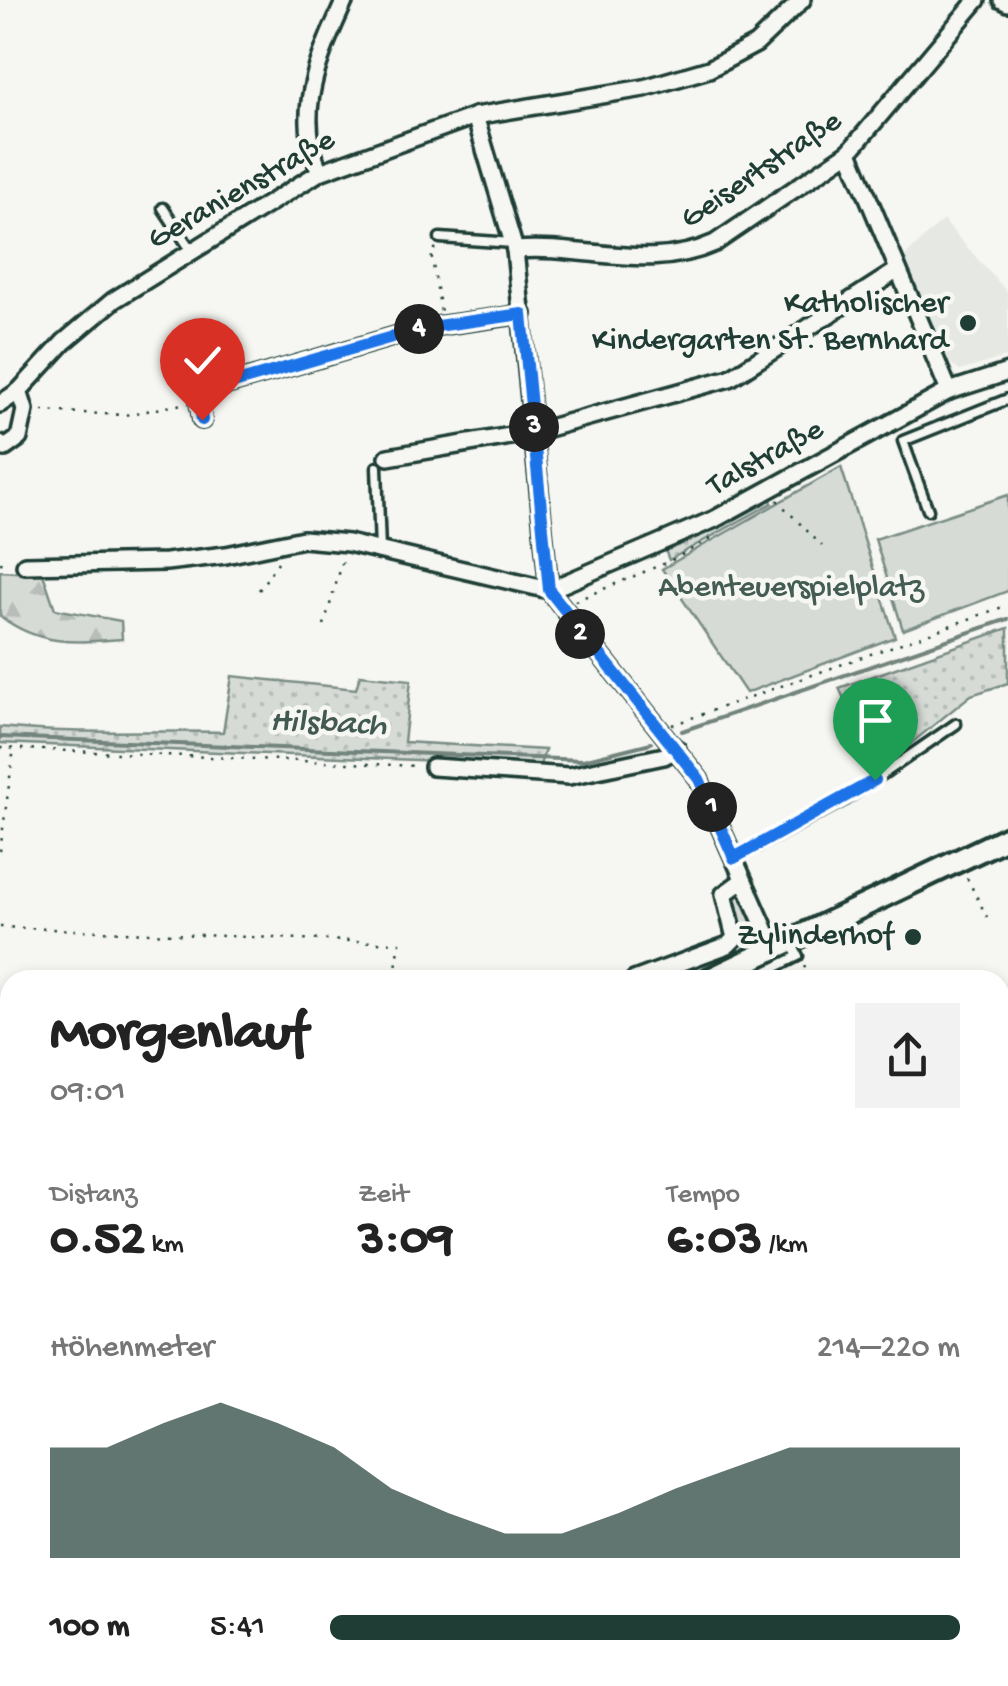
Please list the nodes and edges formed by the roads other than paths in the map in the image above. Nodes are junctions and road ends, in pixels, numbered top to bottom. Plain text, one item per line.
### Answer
1 (345, 0) edge
2 (802, 0) edge
3 (977, 0) edge
4 (474, 116) junction
5 (850, 152) junction
6 (320, 172) junction
7 (163, 208) dead end
8 (440, 238) road end
9 (514, 246) junction
10 (191, 250) junction
11 (898, 270) junction
12 (522, 314) junction
13 (1008, 372) edge
14 (19, 391) junction
15 (948, 391) junction
16 (1008, 399) edge
17 (0, 404) edge
18 (202, 420) dead end
19 (891, 422) junction
20 (534, 432) junction
21 (903, 442) junction
22 (0, 444) edge
23 (383, 462) joint
24 (928, 510) dead end
25 (380, 551) junction
26 (26, 565) dead end
27 (549, 590) junction
28 (956, 724) dead end
29 (677, 748) junction
30 (433, 767) road end
31 (1008, 837) edge
32 (734, 858) junction
33 (743, 880) junction
34 (788, 949) junction
35 (661, 970) edge
36 (734, 970) edge
37 (762, 970) edge

1 - 6 street
2 - 4 street, Geranienstraße
3 - 5 street, Geisertstraße
4 - 6 street, Geranienstraße
4 - 9 street
5 - 9 street, Geisertstraße
5 - 11 street
6 - 10 street, Geranienstraße
7 - 10 lane
8 - 9 lane
9 - 12 street
10 - 14 street, Geranienstraße
11 - 15 street
11 - 20 street
12 - 18 street
12 - 20 street
13 - 15 street, Talstraße
14 - 17 street, Geranienstraße
14 - 22 street
15 - 19 street, Talstraße
16 - 21 lane
19 - 21 lane
19 - 27 street, Talstraße
20 - 23 street
20 - 27 street
21 - 24 lane
23 - 25 lane
25 - 26 street
25 - 27 street
27 - 29 street
28 - 32 lane
29 - 30 street
29 - 32 street
31 - 34 street
32 - 33 street
33 - 34 street
33 - 35 street
34 - 36 street
34 - 37 lane

